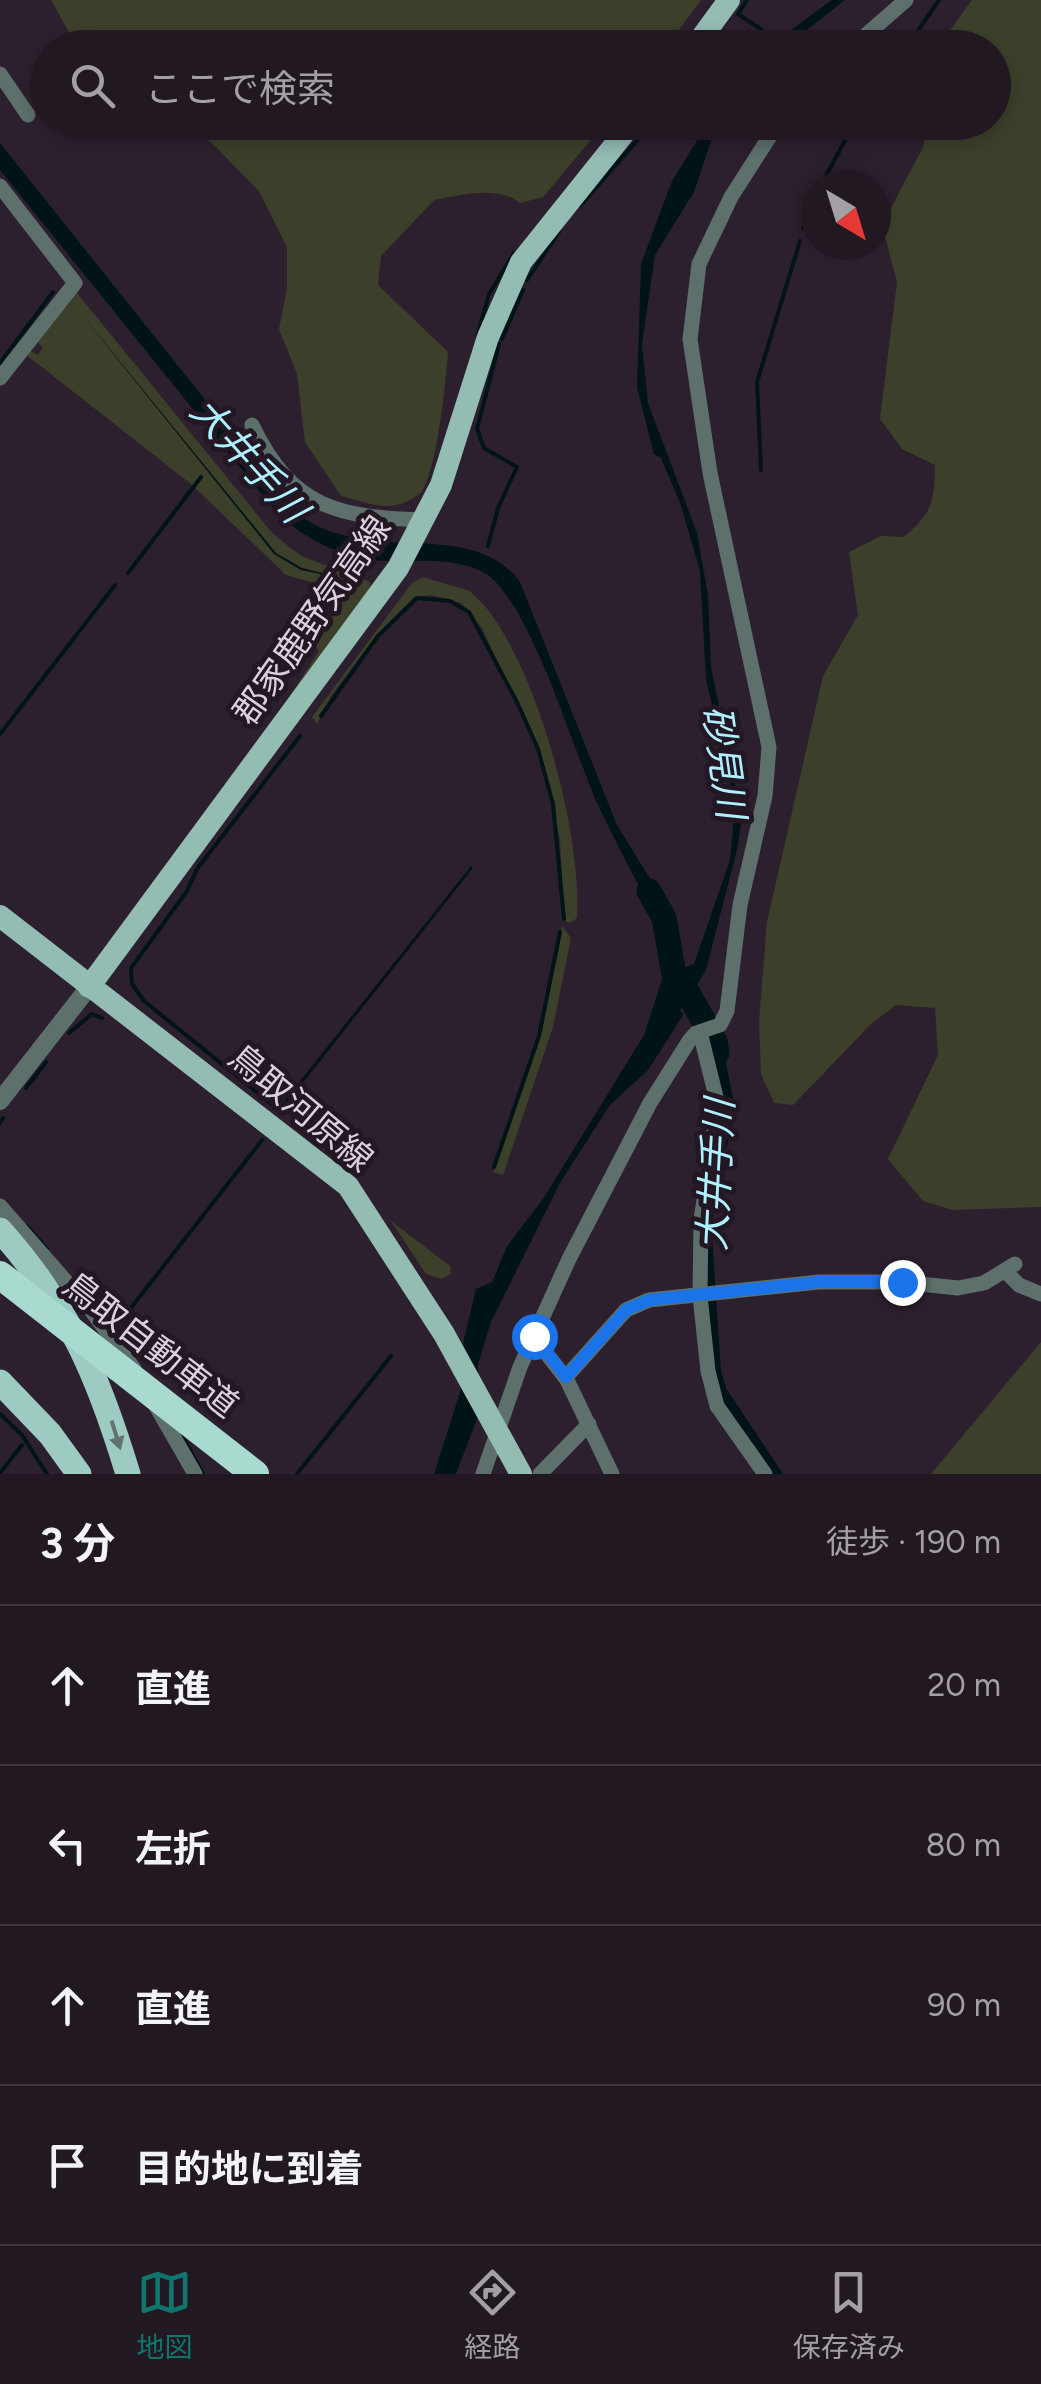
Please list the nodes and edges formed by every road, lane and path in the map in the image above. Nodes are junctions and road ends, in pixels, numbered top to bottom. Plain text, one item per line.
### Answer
1 (730, 0) edge
2 (906, 0) edge
3 (708, 30) edge
4 (872, 30) edge
5 (0, 74) edge
6 (5, 92) edge
7 (28, 115) dead end
8 (619, 140) edge
9 (767, 140) edge
10 (0, 186) edge
11 (0, 378) edge
12 (252, 425) dead end
13 (425, 520) junction
14 (0, 916) edge
15 (89, 986) junction
16 (702, 1031) junction
17 (0, 1101) edge
18 (0, 1206) edge
19 (0, 1230) edge
20 (0, 1274) edge
21 (0, 1287) edge
22 (1041, 1294) edge
23 (708, 1296) junction
24 (534, 1336) junction
25 (566, 1377) junction
26 (0, 1382) edge
27 (589, 1424) junction
28 (499, 1434) junction
29 (78, 1474) edge
30 (128, 1474) edge
31 (195, 1474) edge
32 (240, 1474) edge
33 (255, 1474) edge
34 (483, 1474) edge
35 (521, 1474) edge
36 (540, 1474) edge
37 (612, 1474) edge
38 (765, 1474) edge

1 - 3 main road
2 - 4 street
5 - 6 street
6 - 7 street
8 - 13 main road, 郡家鹿野気高線
9 - 16 street
10 - 11 street
12 - 13 street
13 - 15 main road, 郡家鹿野気高線
14 - 15 main road
15 - 17 street
15 - 28 main road, 鳥取河原線
16 - 23 street
16 - 24 street
18 - 31 street
19 -> 30 highway
20 - 33 highway, 鳥取自動車道, bridge
21 - 32 highway, 鳥取自動車道
22 - 23 street
23 - 25 street
23 - 38 street
24 - 25 street
24 - 28 street
25 - 27 street
26 - 29 highway
27 - 36 street
27 - 37 street
28 - 34 street
28 - 35 main road, 鳥取河原線

